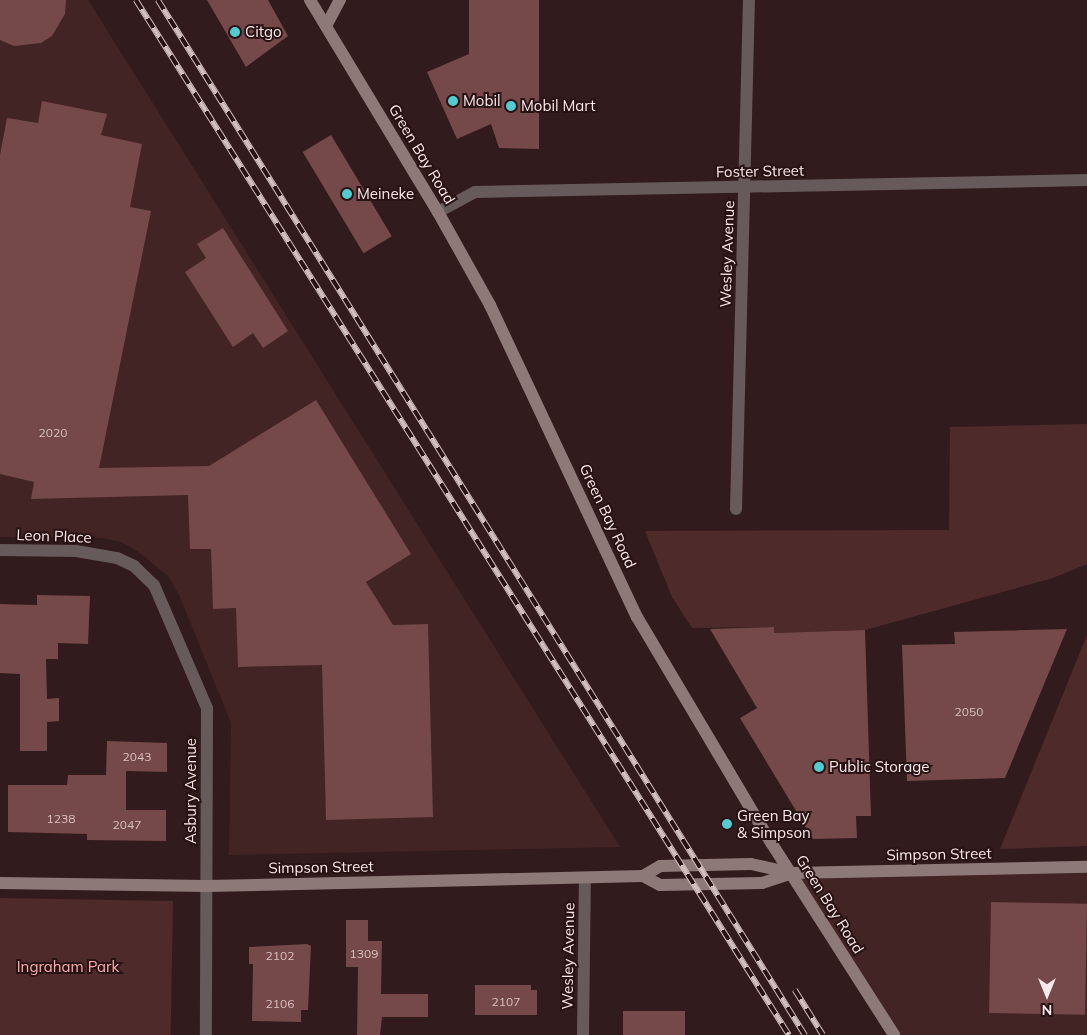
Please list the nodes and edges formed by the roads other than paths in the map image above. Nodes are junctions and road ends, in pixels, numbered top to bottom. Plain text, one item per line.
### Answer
1 (310, 0) edge
2 (340, 0) edge
3 (749, 0) edge
4 (326, 26) junction
5 (1087, 180) edge
6 (745, 188) junction
7 (438, 212) junction
8 (736, 509) dead end
9 (0, 550) edge
10 (134, 566) joint
11 (1087, 867) edge
12 (792, 873) junction
13 (643, 876) junction
14 (585, 878) junction
15 (0, 883) edge
16 (207, 886) junction
17 (206, 1035) edge
18 (583, 1035) edge
19 (894, 1035) edge

1 - 4 street, Green Bay Road
2 - 4 street
3 - 6 street, Wesley Avenue
4 - 7 street, Green Bay Road
5 - 6 street, Foster Street
6 - 7 street, Foster Street
6 - 8 street, Wesley Avenue
7 - 12 street, Green Bay Road
9 - 10 street, Leon Place
10 - 16 street, Asbury Avenue
11 - 12 street, Simpson Street
12 - 13 street, Simpson Street
12 - 13 street, Simpson Street
12 - 19 street, Green Bay Road
13 - 14 street, Simpson Street
14 - 16 street, Simpson Street
14 - 18 street, Wesley Avenue
15 - 16 street, Simpson Street
16 - 17 street, Asbury Avenue

